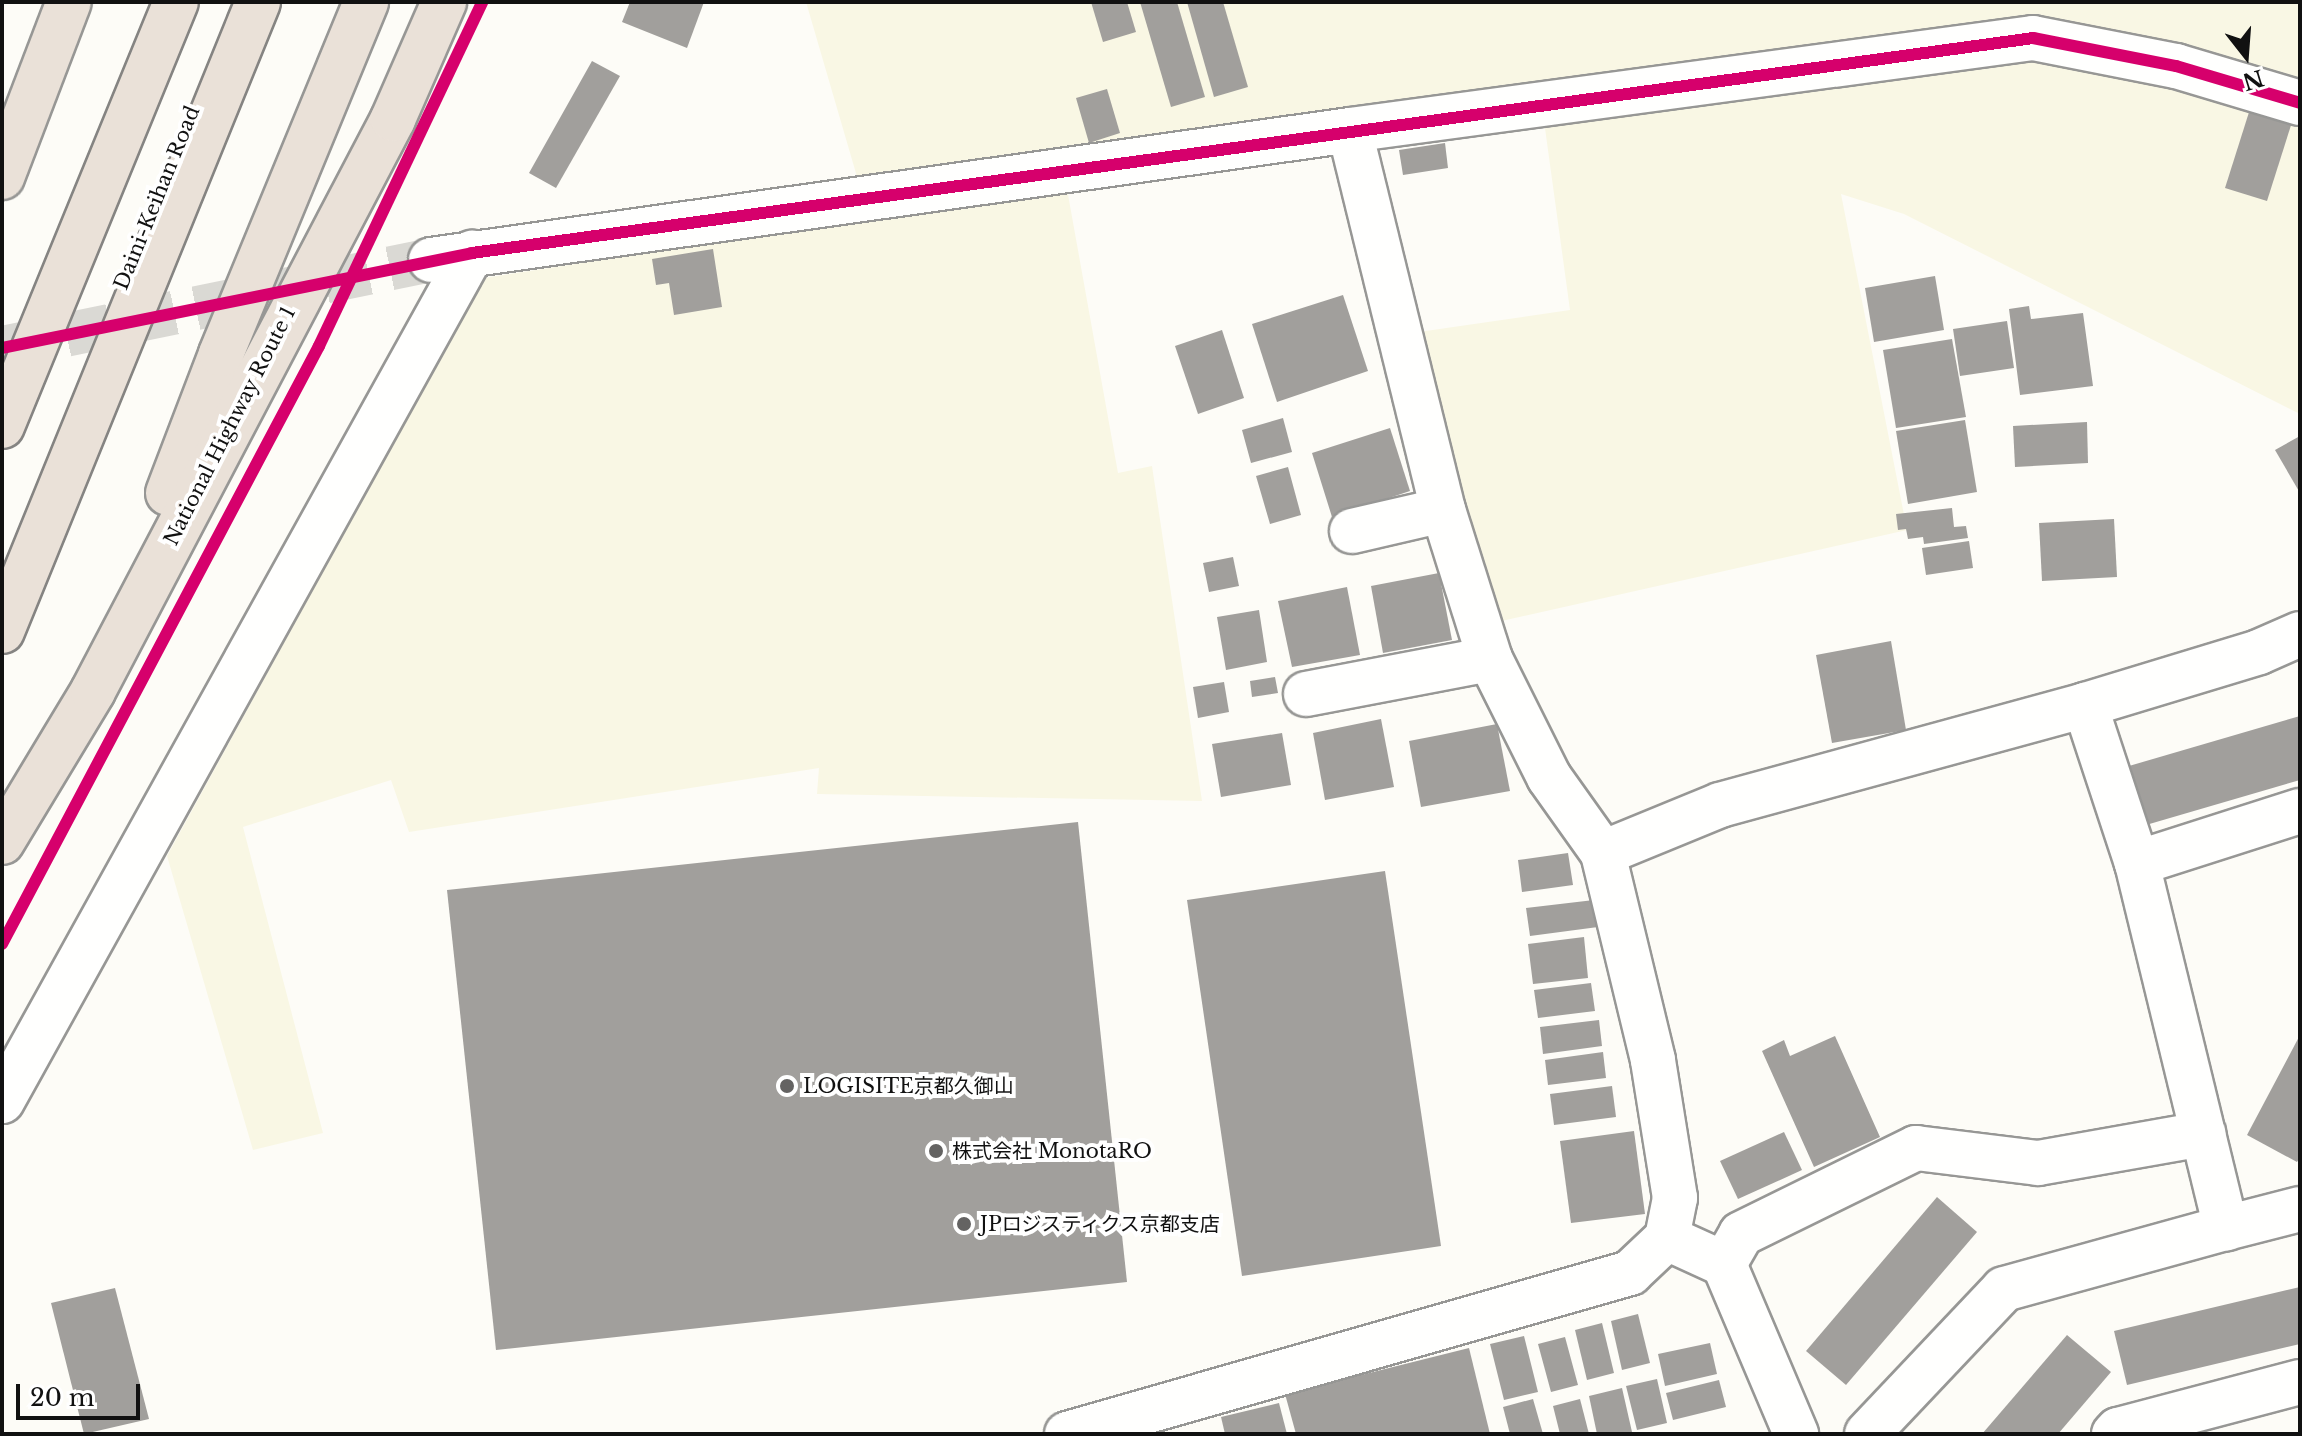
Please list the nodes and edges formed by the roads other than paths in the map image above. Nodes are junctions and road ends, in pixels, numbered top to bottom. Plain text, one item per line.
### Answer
1 (69, 2) edge
2 (176, 2) edge
3 (258, 2) edge
4 (366, 2) edge
5 (444, 2) edge
6 (2300, 103) edge
7 (1350, 130) junction
8 (2, 177) edge
9 (2, 426) edge
10 (1443, 510) junction
11 (1352, 531) dead end
12 (2, 631) edge
13 (2300, 634) edge
14 (1490, 659) junction
15 (93, 691) junction
16 (1306, 694) dead end
17 (2085, 705) junction
18 (2300, 811) edge
19 (2, 842) edge
20 (1603, 853) junction
21 (2137, 863) junction
22 (2, 1101) edge
23 (2203, 1134) junction
24 (2300, 1209) edge
25 (2226, 1228) junction
26 (1667, 1238) junction
27 (1724, 1264) junction
28 (2300, 1382) edge
29 (1067, 1434) edge
30 (1796, 1434) edge
31 (1867, 1434) edge
32 (2114, 1434) edge

1 - 8 highway
2 - 9 highway, bridge
3 - 12 highway, Daini-Keihan Road, bridge
4 - 15 highway
5 - 15 highway, National Highway Route 1
6 - 7 street
7 - 10 street
7 - 22 street
10 - 11 street
10 - 14 street
13 - 17 street
14 - 16 street
14 - 20 street
15 - 19 highway, National Highway Route 1
17 - 20 street
17 - 21 street
18 - 21 street
20 - 26 street
21 - 23 street
23 - 25 street
23 - 27 street
24 - 25 street
25 - 31 street
26 - 27 street
26 - 29 street
27 - 30 street
28 - 32 street

